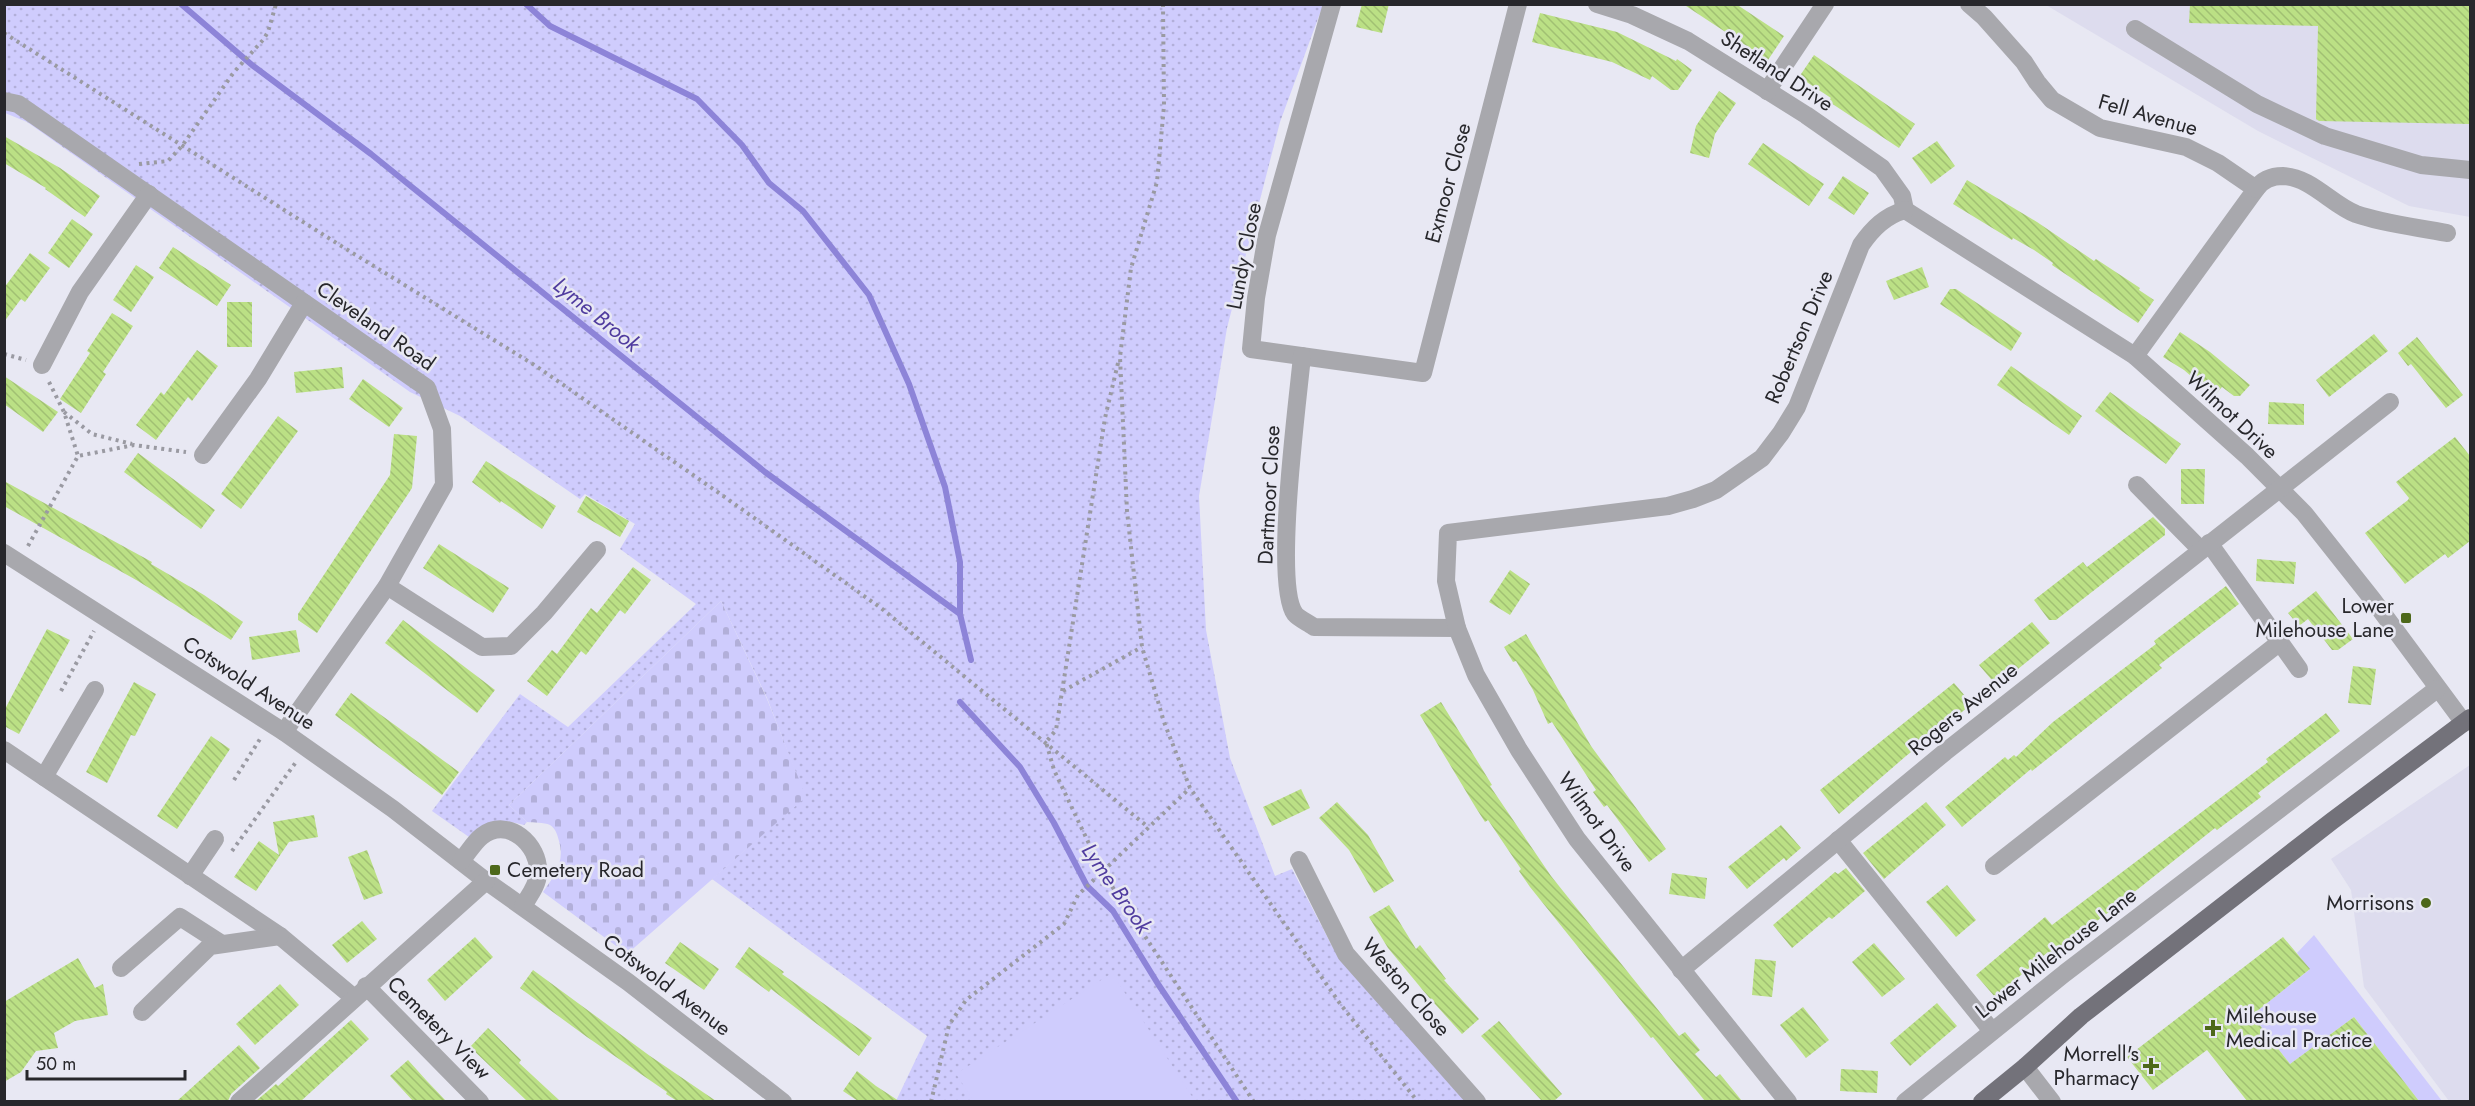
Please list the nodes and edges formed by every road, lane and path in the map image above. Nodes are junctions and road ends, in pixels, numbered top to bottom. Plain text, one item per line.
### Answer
1 (276, 4) edge
2 (1163, 4) edge
3 (1332, 4) edge
4 (1518, 4) edge
5 (1597, 4) edge
6 (1825, 4) edge
7 (1969, 4) edge
8 (2135, 29) dead end
9 (4, 33) edge
10 (1767, 91) junction
11 (4, 101) edge
12 (182, 146) junction
13 (2470, 170) edge
14 (123, 177) junction
15 (2256, 189) junction
16 (149, 194) junction
17 (1905, 210) junction
18 (2447, 233) dead end
19 (304, 303) junction
20 (1302, 356) junction
21 (2135, 356) junction
22 (1120, 357) junction
23 (42, 365) joint
24 (1423, 373) joint
25 (2390, 402) dead end
26 (63, 412) junction
27 (134, 445) junction
28 (203, 455) joint
29 (78, 456) junction
30 (2137, 485) dead end
31 (2279, 490) junction
32 (1448, 533) joint
33 (2204, 546) junction
34 (597, 550) dead end
35 (12, 557) edge
36 (387, 586) junction
37 (103, 616) junction
38 (1457, 628) junction
39 (2279, 643) junction
40 (1142, 647) junction
41 (2299, 669) dead end
42 (2437, 688) junction
43 (95, 690) dead end
44 (61, 691) dead end
45 (1063, 691) junction
46 (2467, 721) edge
47 (277, 727) junction
48 (1046, 742) junction
49 (306, 747) junction
50 (4, 750) edge
51 (44, 777) junction
52 (234, 780) dead end
53 (1190, 788) junction
54 (1148, 827) junction
55 (214, 839) dead end
56 (1838, 840) junction
57 (226, 860) dead end
58 (1299, 860) dead end
59 (461, 861) junction
60 (1994, 866) dead end
61 (1102, 871) junction
62 (190, 876) junction
63 (486, 880) junction
64 (523, 906) junction
65 (280, 936) junction
66 (222, 944) junction
67 (121, 968) dead end
68 (1681, 970) junction
69 (360, 992) junction
70 (142, 1012) dead end
71 (1992, 1031) junction
72 (2025, 1067) junction
73 (1776, 1097) edge
74 (238, 1101) edge
75 (477, 1101) edge
76 (783, 1101) edge
77 (931, 1101) edge
78 (1254, 1101) edge
79 (1418, 1101) edge
80 (1477, 1101) edge
81 (1905, 1101) edge
82 (1982, 1101) edge
83 (2052, 1101) edge

1 - 12 path
2 - 22 path
3 - 20 street, Lundy Close
4 - 24 street, Exmoor Close
5 - 10 street, Shetland Drive
6 - 10 street
7 - 15 street, Fell Avenue
8 - 13 street
9 - 12 path
10 - 17 street, Shetland Drive
11 - 14 street, Cleveland Road
12 - 14 path
12 - 48 path
14 - 16 street, Cleveland Road
15 - 18 street
15 - 21 street
16 - 19 street, Cleveland Road
16 - 23 street
17 - 21 street, Wilmot Drive
17 - 32 street, Robertson Drive
19 - 28 street
19 - 36 street, Cleveland Road
20 - 24 street, Lundy Close
20 - 38 street, Dartmoor Close
21 - 31 street, Wilmot Drive
22 - 40 path
22 - 45 path
23 - 26 path
25 - 31 street, Rogers Avenue
26 - 27 path
26 - 29 path
27 - 28 path
27 - 29 path
29 - 35 path
30 - 33 street
31 - 33 street, Rogers Avenue
31 - 42 street, Wilmot Drive
32 - 38 street, Wilmot Drive
33 - 39 street
33 - 56 street, Rogers Avenue
34 - 36 street
35 - 37 street, Cotswold Avenue
36 - 47 street, Cleveland Road
37 - 44 path
37 - 47 street, Cotswold Avenue
38 - 68 street, Wilmot Drive
39 - 41 street
39 - 60 street
40 - 45 path
40 - 53 path
42 - 46 street, Wilmot Drive
42 - 71 street, Lower Milehouse Lane
43 - 51 street
45 - 48 path
46 - 72 main road
47 - 49 street, Cotswold Avenue
47 - 52 path
48 - 54 path
48 - 61 path
49 - 57 path
49 - 59 street, Cotswold Avenue
50 - 51 street, Cemetery View
51 - 62 street, Cemetery View
53 - 54 path
53 - 79 path
54 - 61 path
55 - 62 street
56 - 68 street, Rogers Avenue
56 - 71 street
58 - 80 street, Weston Close
59 - 63 street, Cotswold Avenue
59 - 64 street
61 - 77 path
61 - 78 path
62 - 65 street, Cemetery View
63 - 64 street, Cotswold Avenue
63 - 69 street
64 - 76 street, Cotswold Avenue
65 - 66 street
65 - 69 street, Cemetery View
66 - 67 street
66 - 70 street
68 - 73 street, Wilmot Drive
69 - 74 street
69 - 75 street, Cemetery View
71 - 81 street, Lower Milehouse Lane
72 - 82 main road
72 - 83 street

